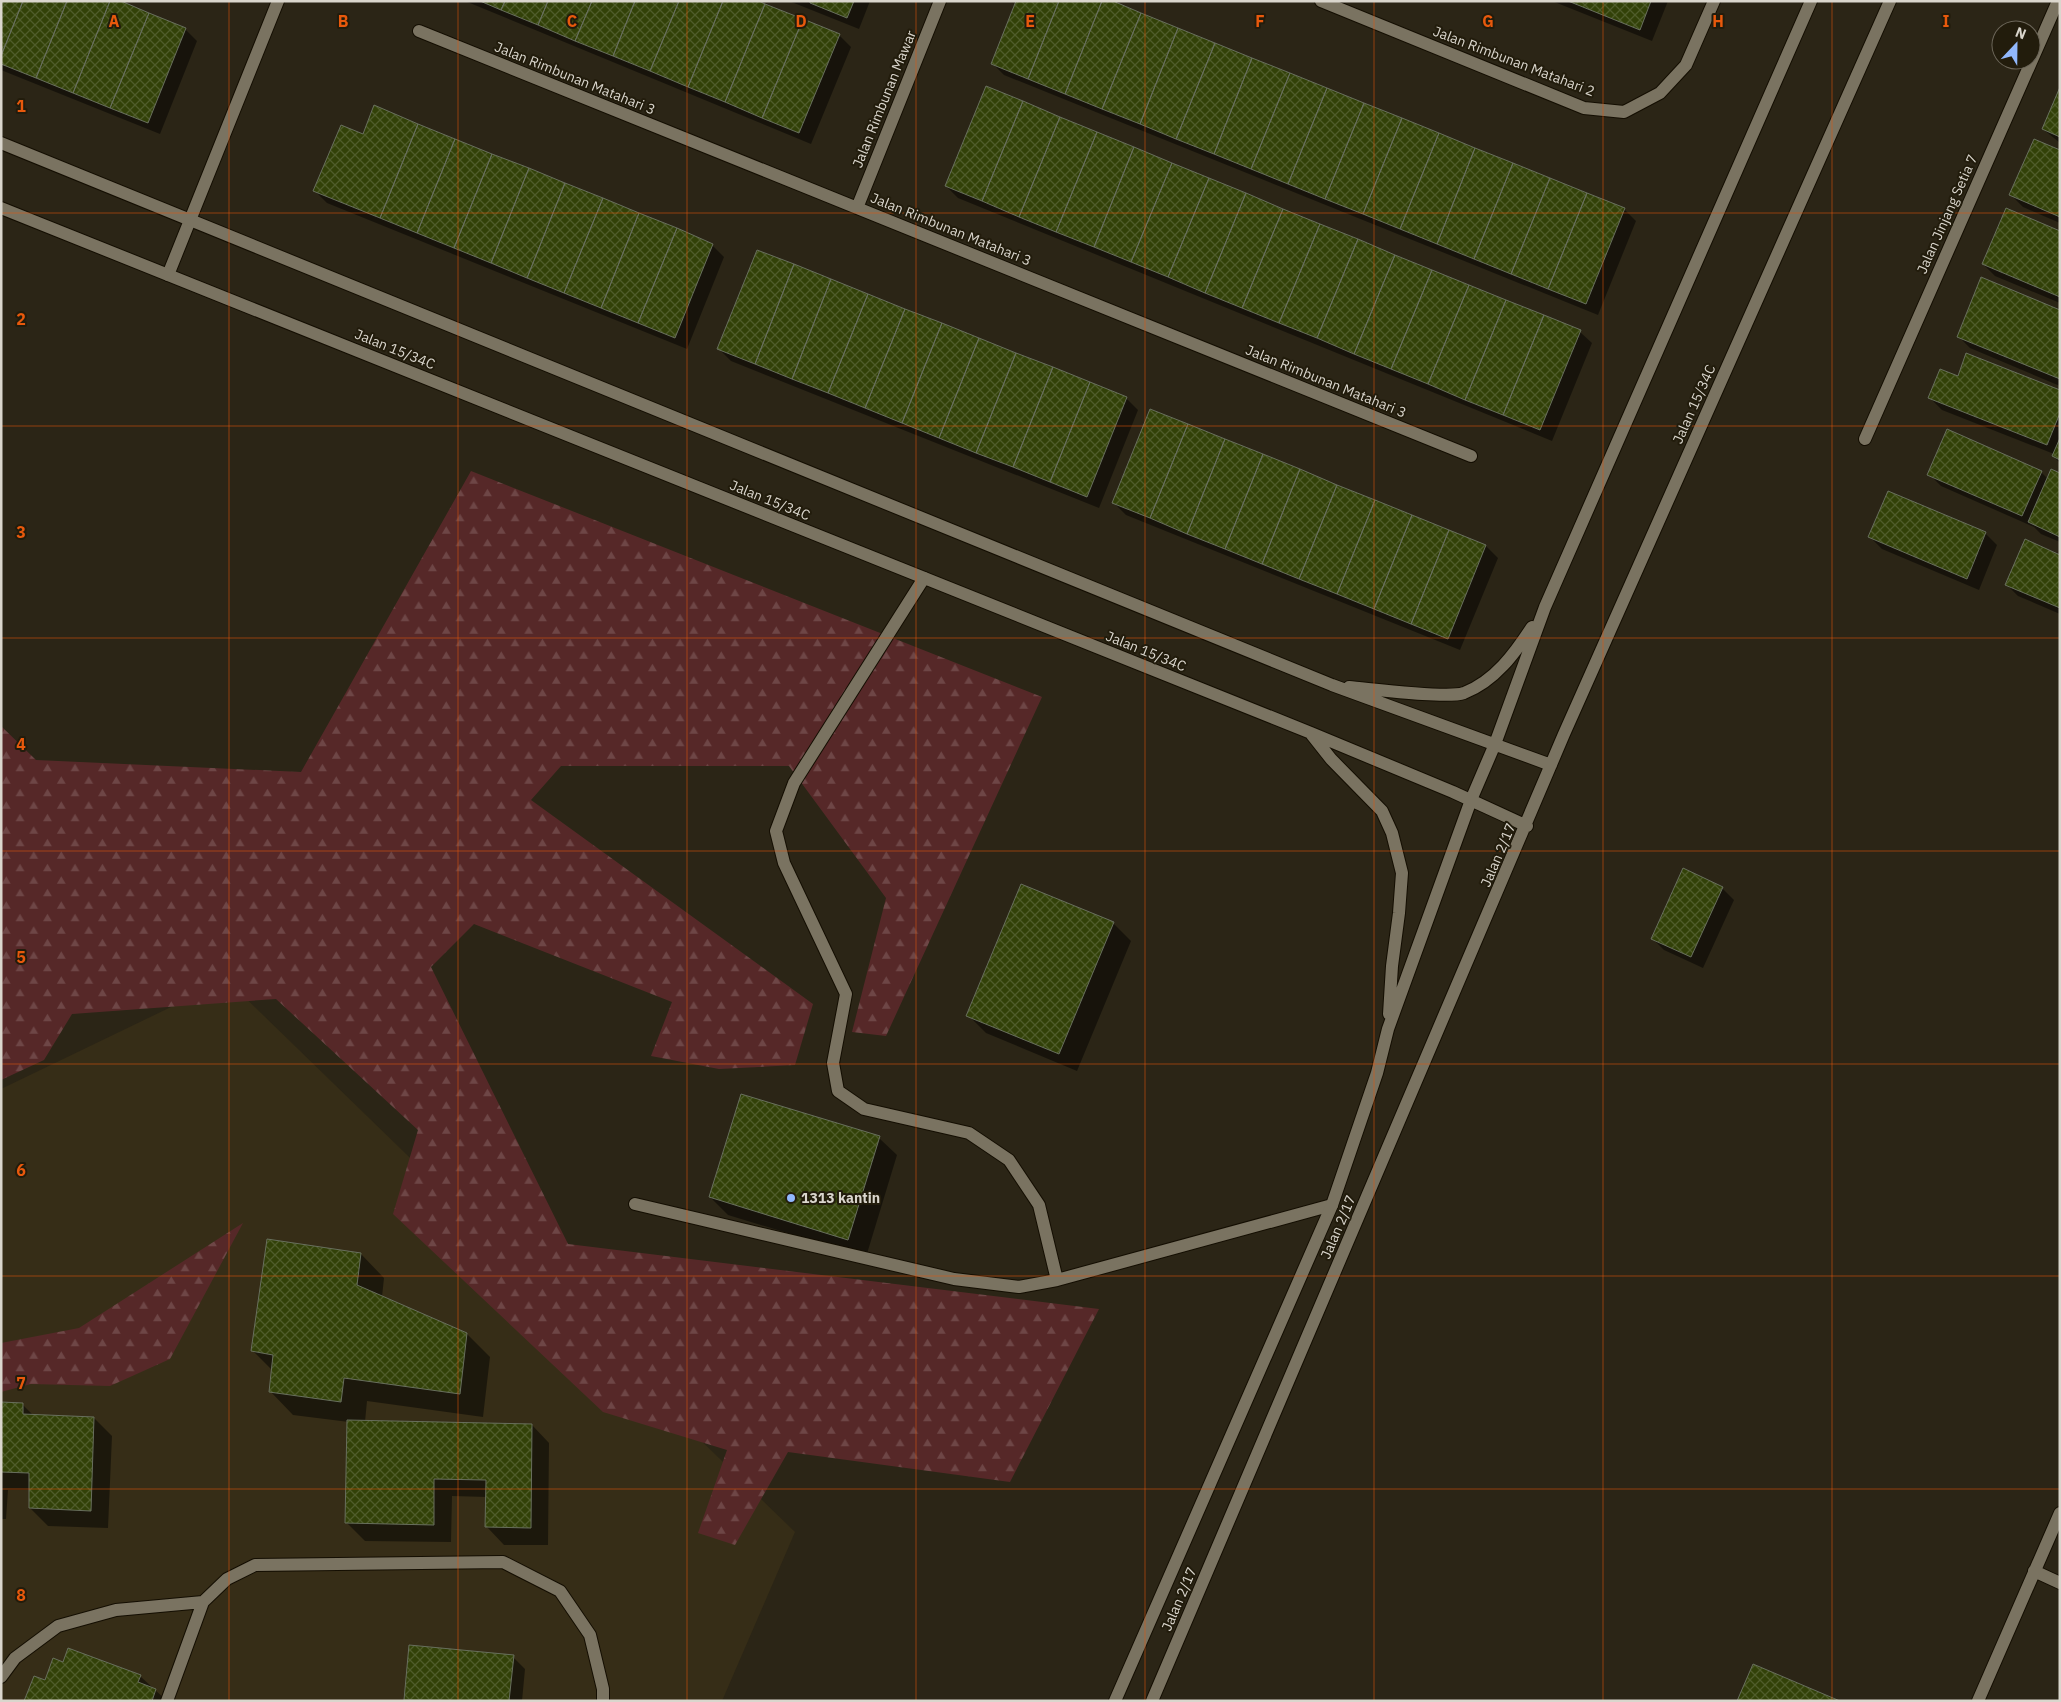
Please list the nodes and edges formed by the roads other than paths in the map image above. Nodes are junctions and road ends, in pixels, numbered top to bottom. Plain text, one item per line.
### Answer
1 (278, 1) edge
2 (940, 1) edge
3 (1714, 1) edge
4 (1811, 1) edge
5 (1890, 1) edge
6 (2058, 1) edge
7 (1323, 2) edge
8 (419, 31) dead end
9 (3, 147) edge
10 (1, 208) edge
11 (857, 208) junction
12 (190, 220) junction
13 (168, 275) junction
14 (1864, 439) dead end
15 (1471, 456) dead end
16 (924, 578) junction
17 (1545, 607) junction
18 (1332, 685) junction
19 (1311, 733) junction
20 (1495, 744) junction
21 (1551, 765) junction
22 (1471, 800) junction
23 (1526, 826) junction
24 (1388, 1028) junction
25 (635, 1204) dead end
26 (1332, 1205) junction
27 (1057, 1280) junction
28 (2060, 1513) edge
29 (2034, 1571) junction
30 (2060, 1583) edge
31 (203, 1602) junction
32 (1, 1677) edge
33 (167, 1701) edge
34 (603, 1701) edge
35 (1116, 1701) edge
36 (1152, 1701) edge
37 (1978, 1701) edge

1 - 12 street
2 - 11 street, Jalan Rimbunan Mawar
3 - 7 street, Jalan Rimbunan Matahari 2
4 - 17 street
5 - 21 street, Jalan 15/34C
6 - 14 street, Jalan Jinjang Setia 7
8 - 11 street, Jalan Rimbunan Matahari 3
9 - 12 street
10 - 13 street, Jalan 15/34C
11 - 15 street, Jalan Rimbunan Matahari 3
12 - 13 street
12 - 18 street
13 - 16 street, Jalan 15/34C
16 - 19 street, Jalan 15/34C
16 - 27 street
17 - 18 street
17 - 20 street
18 - 20 street
19 - 22 street, Jalan 15/34C
19 - 24 street
20 - 21 street
20 - 22 street
21 - 23 street, Jalan 2/17
22 - 23 street, Jalan 15/34C
22 - 24 street
23 - 36 street, Jalan 2/17
24 - 26 street, Jalan 2/17
25 - 27 street
26 - 27 street
26 - 35 street, Jalan 2/17
28 - 29 street
29 - 30 street
29 - 37 street
31 - 32 street
31 - 33 street
31 - 34 street

